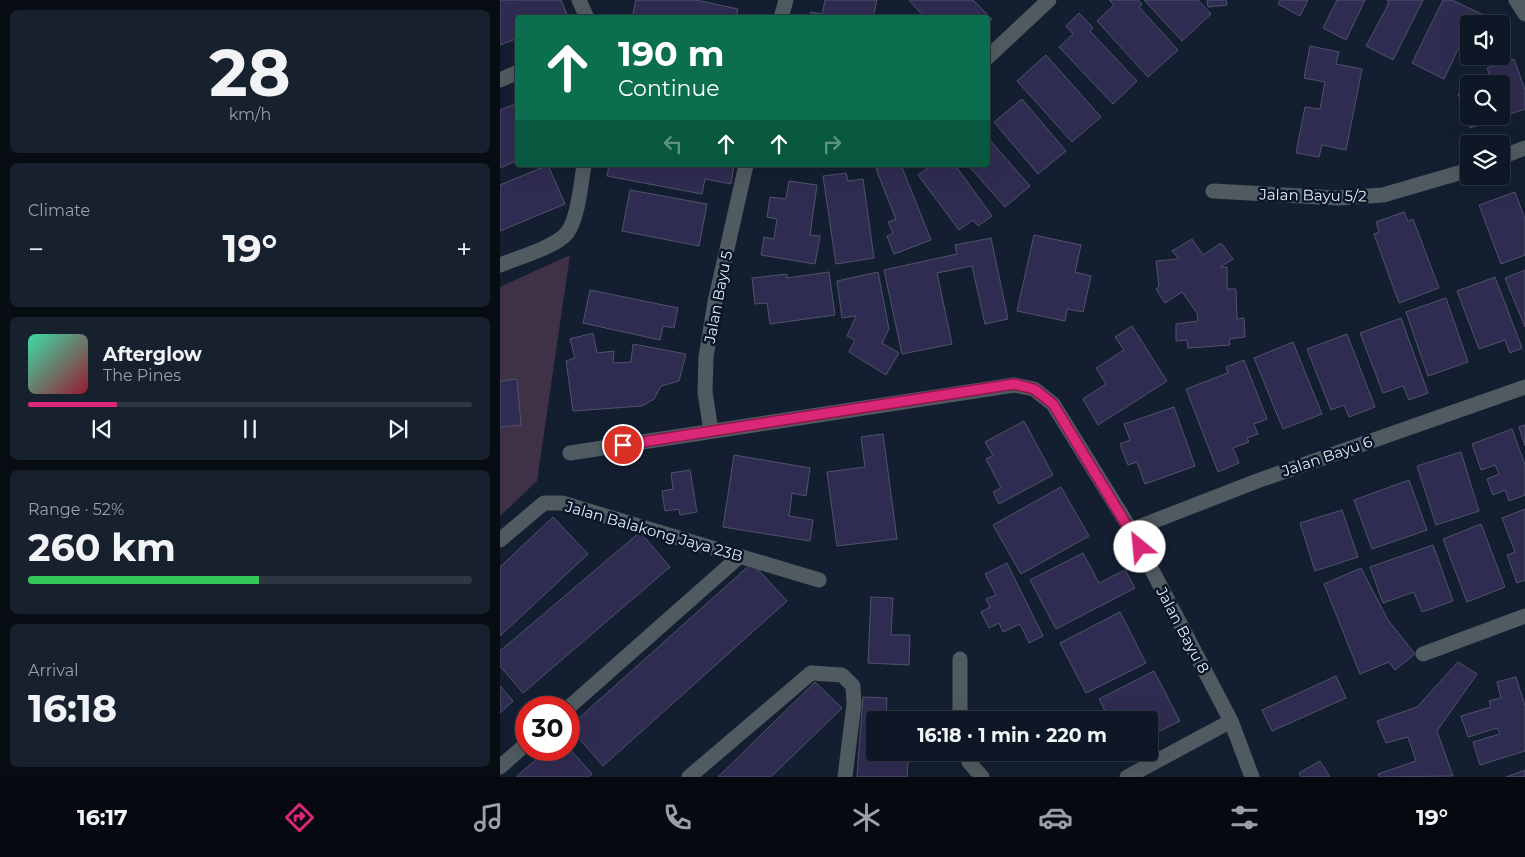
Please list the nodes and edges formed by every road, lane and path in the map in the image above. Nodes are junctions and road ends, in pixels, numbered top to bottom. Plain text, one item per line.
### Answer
1 (579, 0) edge
2 (786, 0) edge
3 (1050, 0) edge
4 (1516, 0) edge
5 (1525, 14) edge
6 (586, 15) edge
7 (782, 15) edge
8 (990, 55) edge
9 (515, 73) edge
10 (500, 80) edge
11 (1525, 148) edge
12 (1510, 154) edge
13 (584, 167) edge
14 (746, 167) edge
15 (1460, 173) edge
16 (1213, 192) dead end
17 (500, 265) edge
18 (1525, 387) edge
19 (711, 431) junction
20 (570, 453) dead end
21 (1131, 530) junction
22 (500, 540) edge
23 (740, 556) junction
24 (819, 580) dead end
25 (1525, 616) edge
26 (1423, 654) dead end
27 (960, 659) dead end
28 (580, 697) edge
29 (960, 711) edge
30 (1231, 721) junction
31 (515, 754) edge
32 (969, 761) edge
33 (500, 767) edge
34 (689, 777) edge
35 (845, 777) edge
36 (982, 777) edge
37 (1128, 777) edge
38 (1252, 777) edge

1 - 6 street
2 - 7 street
3 - 8 street
4 - 5 street
9 - 10 street
11 - 12 street
13 - 17 street
14 - 19 street, Jalan Bayu 5
15 - 16 street, Jalan Bayu 5/2
18 - 21 street, Jalan Bayu 6
19 - 20 street, Jalan Bayu 8
19 - 21 street, Jalan Bayu 8
21 - 30 street, Jalan Bayu 8
22 - 23 street, Jalan Balakong Jaya 23B
23 - 24 street, Jalan Balakong Jaya 23B
23 - 28 street
25 - 26 street
27 - 29 street
30 - 37 street
30 - 38 street, Jalan Bayu 8
31 - 33 street
32 - 36 street
34 - 35 street

